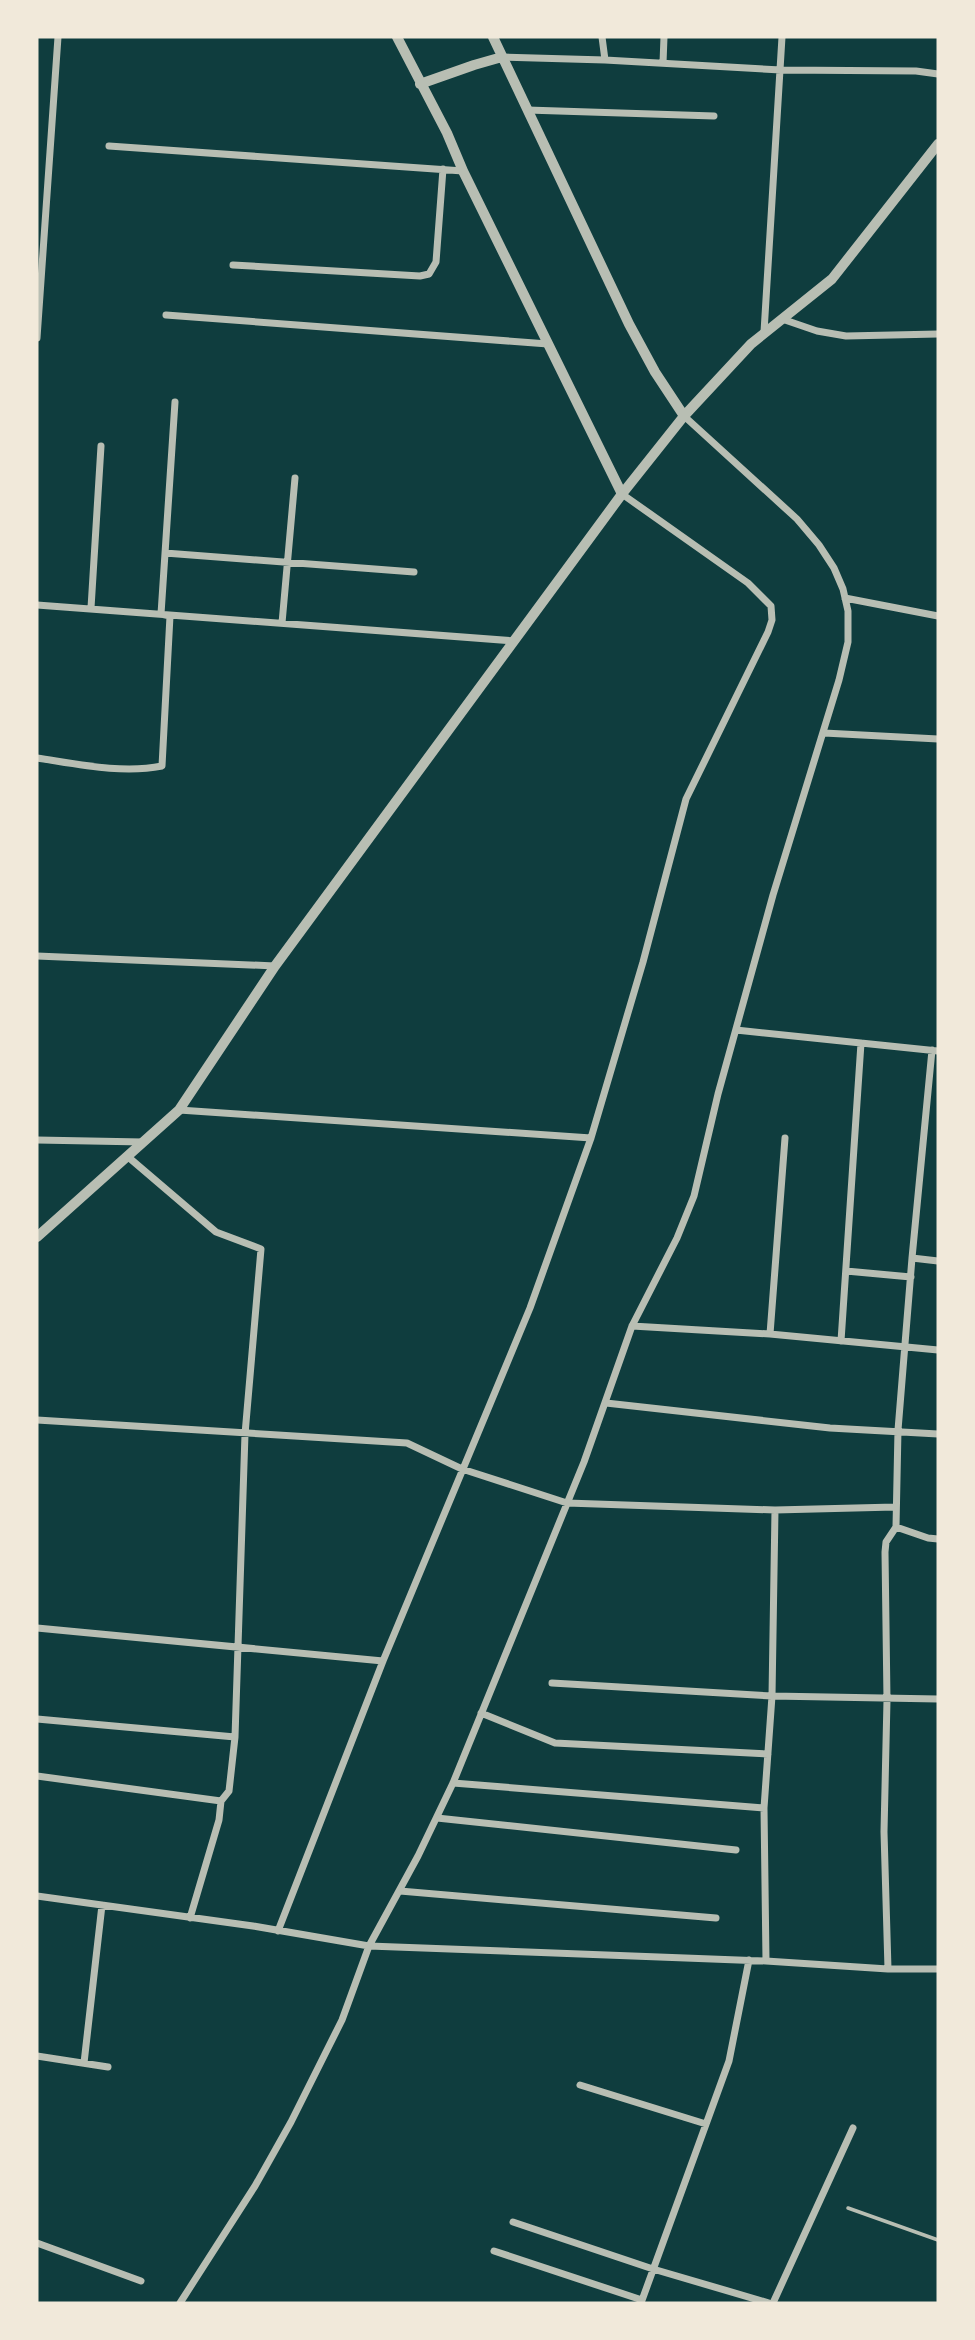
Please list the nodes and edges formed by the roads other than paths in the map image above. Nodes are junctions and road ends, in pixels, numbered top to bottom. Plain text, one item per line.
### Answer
1 (58, 37) edge
2 (397, 37) edge
3 (493, 37) edge
4 (602, 37) edge
5 (664, 37) edge
6 (782, 37) edge
7 (502, 57) junction
8 (605, 60) junction
9 (663, 63) junction
10 (781, 70) junction
11 (938, 74) edge
12 (420, 84) junction
13 (527, 110) junction
14 (714, 116) dead end
15 (938, 144) edge
16 (109, 146) dead end
17 (443, 169) junction
18 (463, 170) junction
19 (233, 265) dead end
20 (166, 315) dead end
21 (782, 319) junction
22 (764, 332) junction
23 (938, 334) edge
24 (37, 338) edge
25 (548, 344) junction
26 (175, 402) dead end
27 (684, 416) junction
28 (101, 446) dead end
29 (295, 478) dead end
30 (622, 494) junction
31 (165, 553) junction
32 (288, 561) junction
33 (414, 572) dead end
34 (845, 598) junction
35 (37, 605) edge
36 (90, 608) junction
37 (162, 614) junction
38 (938, 616) edge
39 (282, 623) junction
40 (514, 641) junction
41 (824, 733) junction
42 (938, 739) edge
43 (37, 758) edge
44 (37, 956) edge
45 (275, 966) junction
46 (736, 1030) junction
47 (860, 1043) junction
48 (935, 1050) edge
49 (179, 1110) junction
50 (591, 1138) junction
51 (785, 1138) dead end
52 (37, 1140) edge
53 (143, 1142) junction
54 (127, 1156) junction
55 (37, 1237) edge
56 (912, 1258) junction
57 (938, 1261) edge
58 (846, 1271) junction
59 (911, 1277) junction
60 (632, 1326) junction
61 (770, 1334) junction
62 (841, 1341) junction
63 (905, 1347) junction
64 (938, 1350) edge
65 (606, 1403) junction
66 (37, 1420) edge
67 (898, 1430) junction
68 (245, 1434) junction
69 (938, 1434) edge
70 (462, 1469) junction
71 (568, 1503) junction
72 (895, 1507) junction
73 (775, 1510) junction
74 (896, 1527) junction
75 (938, 1539) edge
76 (37, 1628) edge
77 (238, 1647) junction
78 (383, 1661) junction
79 (552, 1683) dead end
80 (772, 1696) junction
81 (938, 1699) edge
82 (887, 1700) junction
83 (481, 1713) junction
84 (37, 1718) edge
85 (235, 1737) junction
86 (768, 1754) junction
87 (37, 1776) edge
88 (453, 1783) junction
89 (221, 1801) junction
90 (764, 1808) junction
91 (436, 1818) junction
92 (736, 1850) dead end
93 (400, 1891) junction
94 (37, 1896) edge
95 (102, 1905) junction
96 (190, 1917) junction
97 (716, 1918) dead end
98 (278, 1931) junction
99 (369, 1946) junction
100 (749, 1960) junction
101 (766, 1961) junction
102 (888, 1969) junction
103 (938, 1969) edge
104 (37, 2056) edge
105 (84, 2063) junction
106 (108, 2067) dead end
107 (580, 2085) dead end
108 (706, 2124) junction
109 (853, 2128) dead end
110 (848, 2208) dead end
111 (513, 2222) dead end
112 (938, 2240) edge
113 (37, 2243) edge
114 (494, 2250) dead end
115 (653, 2269) junction
116 (141, 2281) dead end
117 (641, 2302) edge
118 (180, 2303) edge
119 (771, 2303) edge

1 - 24 street
2 - 12 street
3 - 7 street
4 - 8 street
5 - 9 street
6 - 10 street
7 - 8 street
7 - 12 street
7 - 13 street
8 - 9 street
9 - 10 street
10 - 11 street
10 - 22 street
12 - 18 street
13 - 14 street
13 - 27 street
15 - 21 street
16 - 17 street
17 - 18 street
17 - 19 street
18 - 25 street
20 - 25 street
21 - 22 street
21 - 23 street
22 - 27 street
25 - 30 street
26 - 31 street
27 - 30 street
27 - 34 street
28 - 36 street
29 - 32 street
30 - 40 street
30 - 50 street
31 - 32 street
31 - 37 street
32 - 33 street
32 - 39 street
34 - 38 street
34 - 41 street
35 - 36 street
36 - 37 street
37 - 39 street
37 - 43 street
39 - 40 street
40 - 45 street
41 - 42 street
41 - 46 street
44 - 45 street
45 - 49 street
46 - 47 street
46 - 60 street
47 - 48 street
47 - 58 street
48 - 56 street
49 - 50 street
49 - 53 street
50 - 70 street
51 - 61 street
52 - 53 street
53 - 54 street
54 - 55 street
54 - 68 street
56 - 57 street
56 - 59 street
58 - 59 street
58 - 62 street
59 - 63 street
60 - 61 street
60 - 65 street
61 - 62 street
62 - 63 street
63 - 64 street
63 - 67 street
65 - 67 street
65 - 71 street
66 - 68 street
67 - 69 street
67 - 72 street
68 - 70 street
68 - 77 street
70 - 71 street
70 - 78 street
71 - 73 street
71 - 83 street
72 - 73 street
72 - 74 street
73 - 80 street
74 - 75 street
74 - 82 street
76 - 77 street
77 - 78 street
77 - 85 street
78 - 98 street
79 - 80 street
80 - 82 street
80 - 86 street
81 - 82 street
82 - 102 street
83 - 86 street
83 - 88 street
84 - 85 street
85 - 89 street
86 - 90 street
87 - 89 street
88 - 90 street
88 - 91 street
89 - 96 street
90 - 101 street
91 - 92 street
91 - 93 street
93 - 97 street
93 - 99 street
94 - 95 street
95 - 96 street
95 - 105 street
96 - 98 street
98 - 99 street
99 - 100 street
99 - 118 street
100 - 101 street
100 - 108 street
101 - 102 street
102 - 103 street
104 - 105 street
105 - 106 street
107 - 108 street
108 - 115 street
109 - 119 street
110 - 112 lane
111 - 115 street
113 - 116 street
114 - 117 street
115 - 117 street
115 - 119 street

